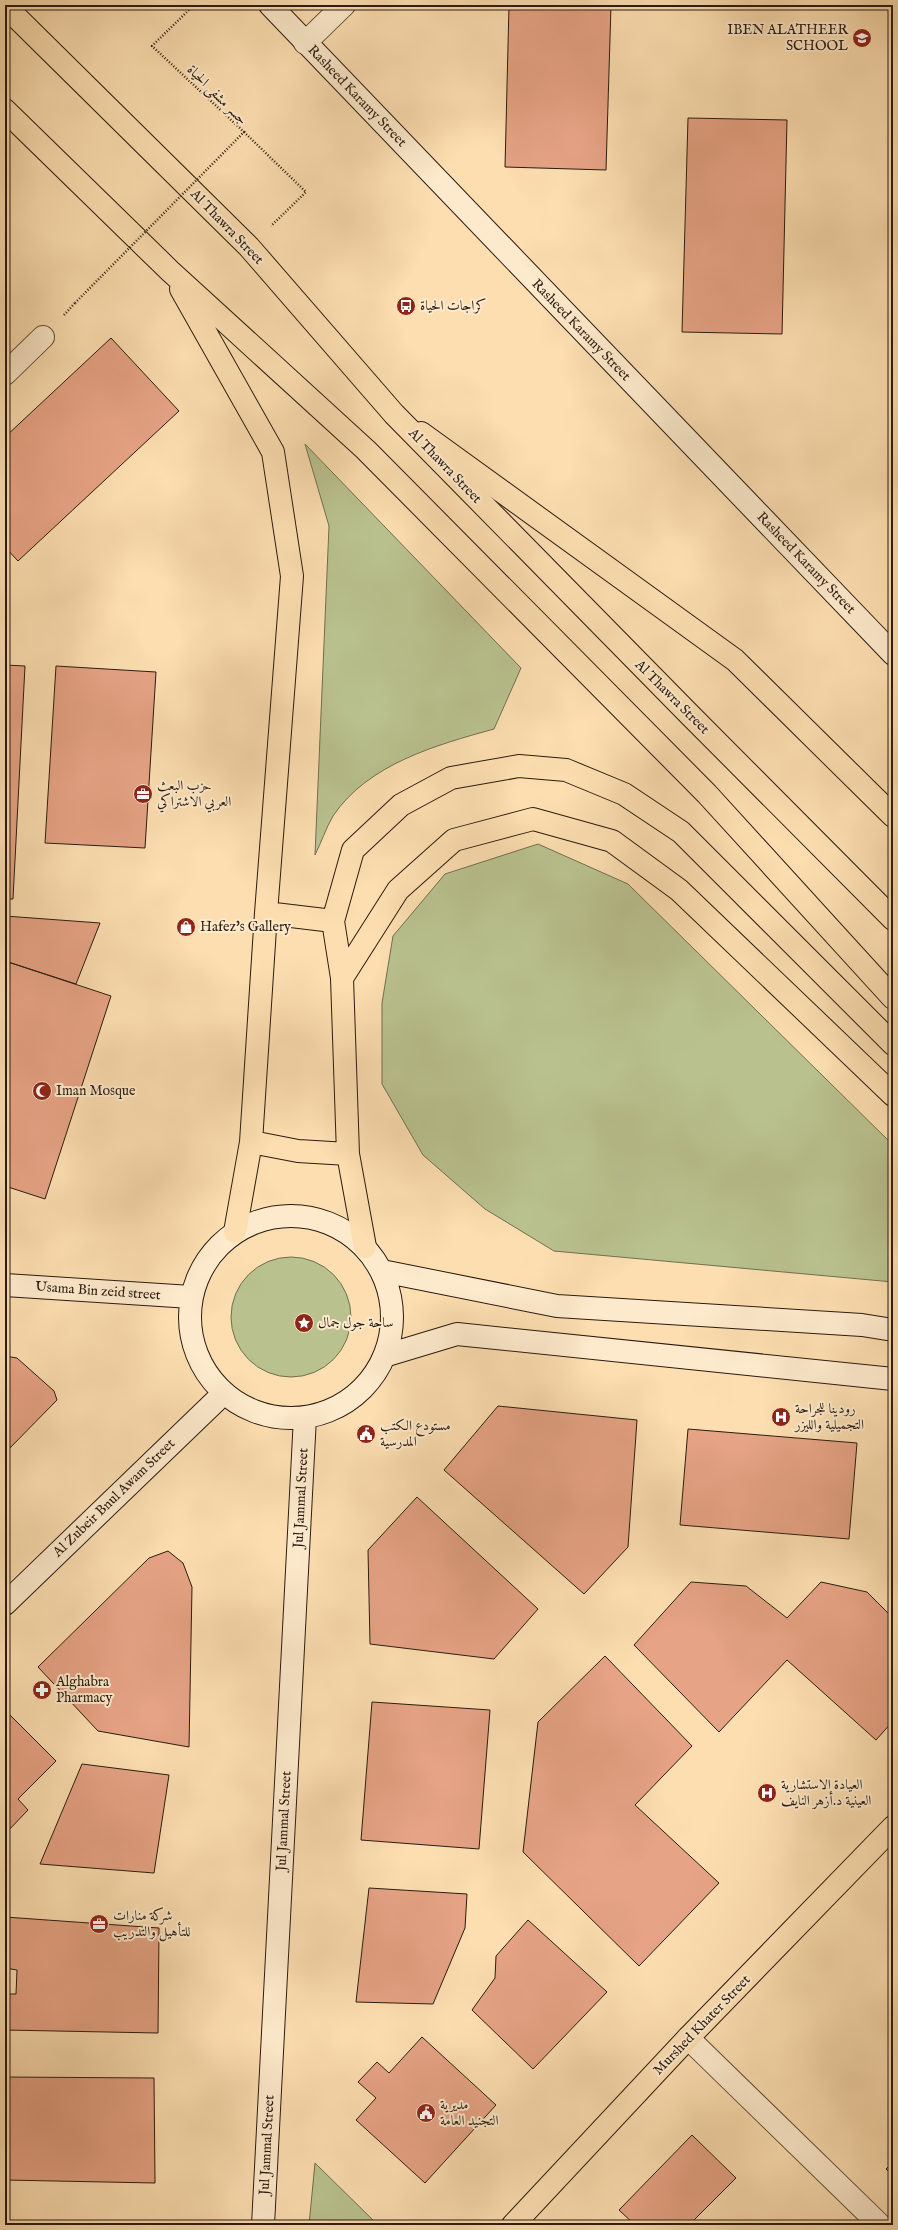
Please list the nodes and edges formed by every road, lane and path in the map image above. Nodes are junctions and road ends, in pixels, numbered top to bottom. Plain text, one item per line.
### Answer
1 (194, 5) edge
2 (270, 5) edge
3 (344, 5) edge
4 (5, 6) edge
5 (305, 43) junction
6 (5, 110) edge
7 (244, 132) junction
8 (248, 248) junction
9 (170, 271) junction
10 (75, 304) dead end
11 (43, 337) dead end
12 (5, 374) edge
13 (394, 414) junction
14 (893, 654) edge
15 (893, 816) edge
16 (266, 913) junction
17 (893, 919) edge
18 (333, 921) junction
19 (342, 978) junction
20 (893, 998) edge
21 (893, 1044) edge
22 (893, 1094) edge
23 (251, 1142) junction
24 (348, 1154) junction
25 (235, 1232) junction
26 (365, 1247) junction
27 (382, 1271) junction
28 (5, 1285) edge
29 (191, 1297) junction
30 (893, 1317) edge
31 (862, 1325) junction
32 (893, 1330) edge
33 (384, 1356) junction
34 (893, 1379) edge
35 (224, 1393) junction
36 (305, 1417) junction
37 (5, 1604) edge
38 (893, 1827) edge
39 (688, 2038) junction
40 (263, 2225) edge
41 (513, 2225) edge
42 (880, 2225) edge

1 - 7 path, جسر مشفى الحياة, bridge
2 - 5 main road, Rasheed Karamy Street
3 - 5 main road
4 - 8 main road, Al Thawra Street
5 - 14 main road, Rasheed Karamy Street
6 - 9 main road
7 - 8 path
7 - 10 path, جسر مشفى الحياة, bridge
8 - 13 main road, Al Thawra Street
9 - 16 main road
9 - 20 main road
11 - 12 main road
13 - 15 main road
13 - 17 main road, Al Thawra Street
16 - 18 main road
16 - 23 main road
18 - 19 main road
18 - 21 main road
19 - 22 main road
19 - 24 main road
23 - 24 main road
23 - 25 main road
24 - 26 main road
25 - 26 main road
25 - 29 main road
26 - 27 main road
27 - 31 main road
27 - 33 main road
28 - 29 main road, Usama Bin zeid street
29 - 35 main road
30 - 31 main road
31 - 32 main road
33 - 34 main road
33 - 36 main road
35 - 36 main road
35 - 37 main road, Al Zubeir Bnul Awam Street
36 - 40 main road, Jul Jammal Street
38 - 39 main road, Murshed Khater Street
39 - 41 main road, Murshed Khater Street
39 - 42 main road

